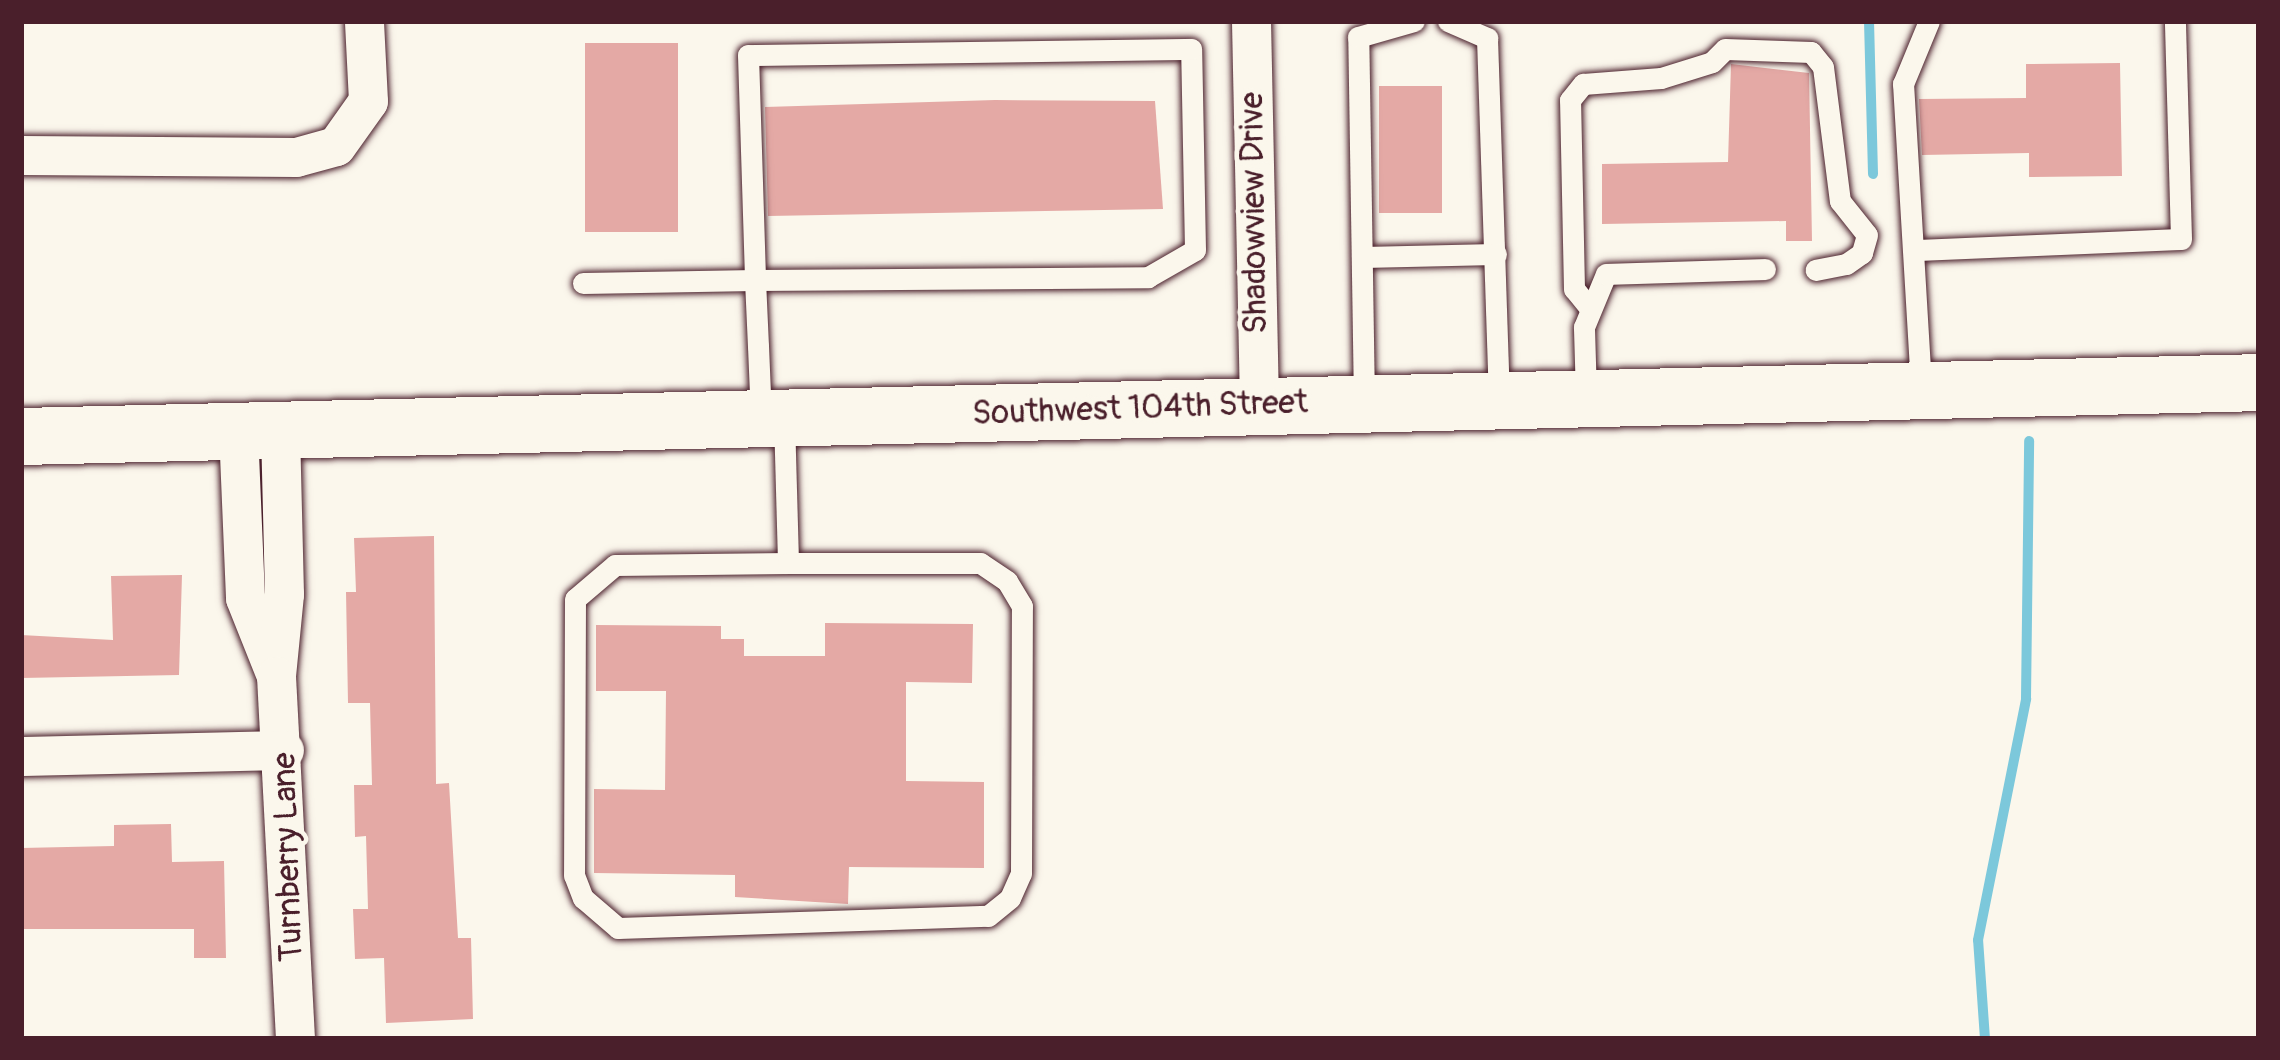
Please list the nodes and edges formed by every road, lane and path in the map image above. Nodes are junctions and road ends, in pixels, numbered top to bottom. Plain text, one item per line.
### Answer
1 (364, 21) edge
2 (1251, 21) edge
3 (1414, 21) edge
4 (1448, 21) edge
5 (1929, 21) edge
6 (2175, 21) edge
7 (21, 155) edge
8 (1916, 250) junction
9 (1496, 254) junction
10 (1362, 257) junction
11 (1765, 269) dead end
12 (1816, 270) dead end
13 (755, 280) junction
14 (583, 283) dead end
15 (1588, 306) junction
16 (2259, 382) edge
17 (1921, 389) junction
18 (1586, 396) junction
19 (1499, 398) junction
20 (1364, 402) junction
21 (1259, 405) junction
22 (772, 418) junction
23 (259, 430) junction
24 (21, 436) edge
25 (788, 562) junction
26 (284, 750) junction
27 (21, 756) edge
28 (295, 1039) edge

1 - 7 street
2 - 21 street, Shadowview Drive
3 - 10 lane
4 - 9 lane
5 - 8 lane
6 - 8 lane
8 - 17 lane
9 - 10 lane
9 - 19 lane
10 - 20 lane
11 - 15 lane
12 - 15 lane
13 - 13 lane
13 - 14 lane
13 - 22 lane
15 - 18 lane
16 - 17 main road, Southwest 104th Street
17 - 18 main road, Southwest 104th Street
18 - 19 main road, Southwest 104th Street
19 - 20 main road, Southwest 104th Street
20 - 21 main road, Southwest 104th Street
21 - 22 main road, Southwest 104th Street
22 - 23 main road, Southwest 104th Street
22 - 25 lane
23 - 24 main road, Southwest 104th Street
23 - 26 street, Turnberry Lane
25 - 25 lane
26 - 27 street
26 - 28 street, Turnberry Lane

